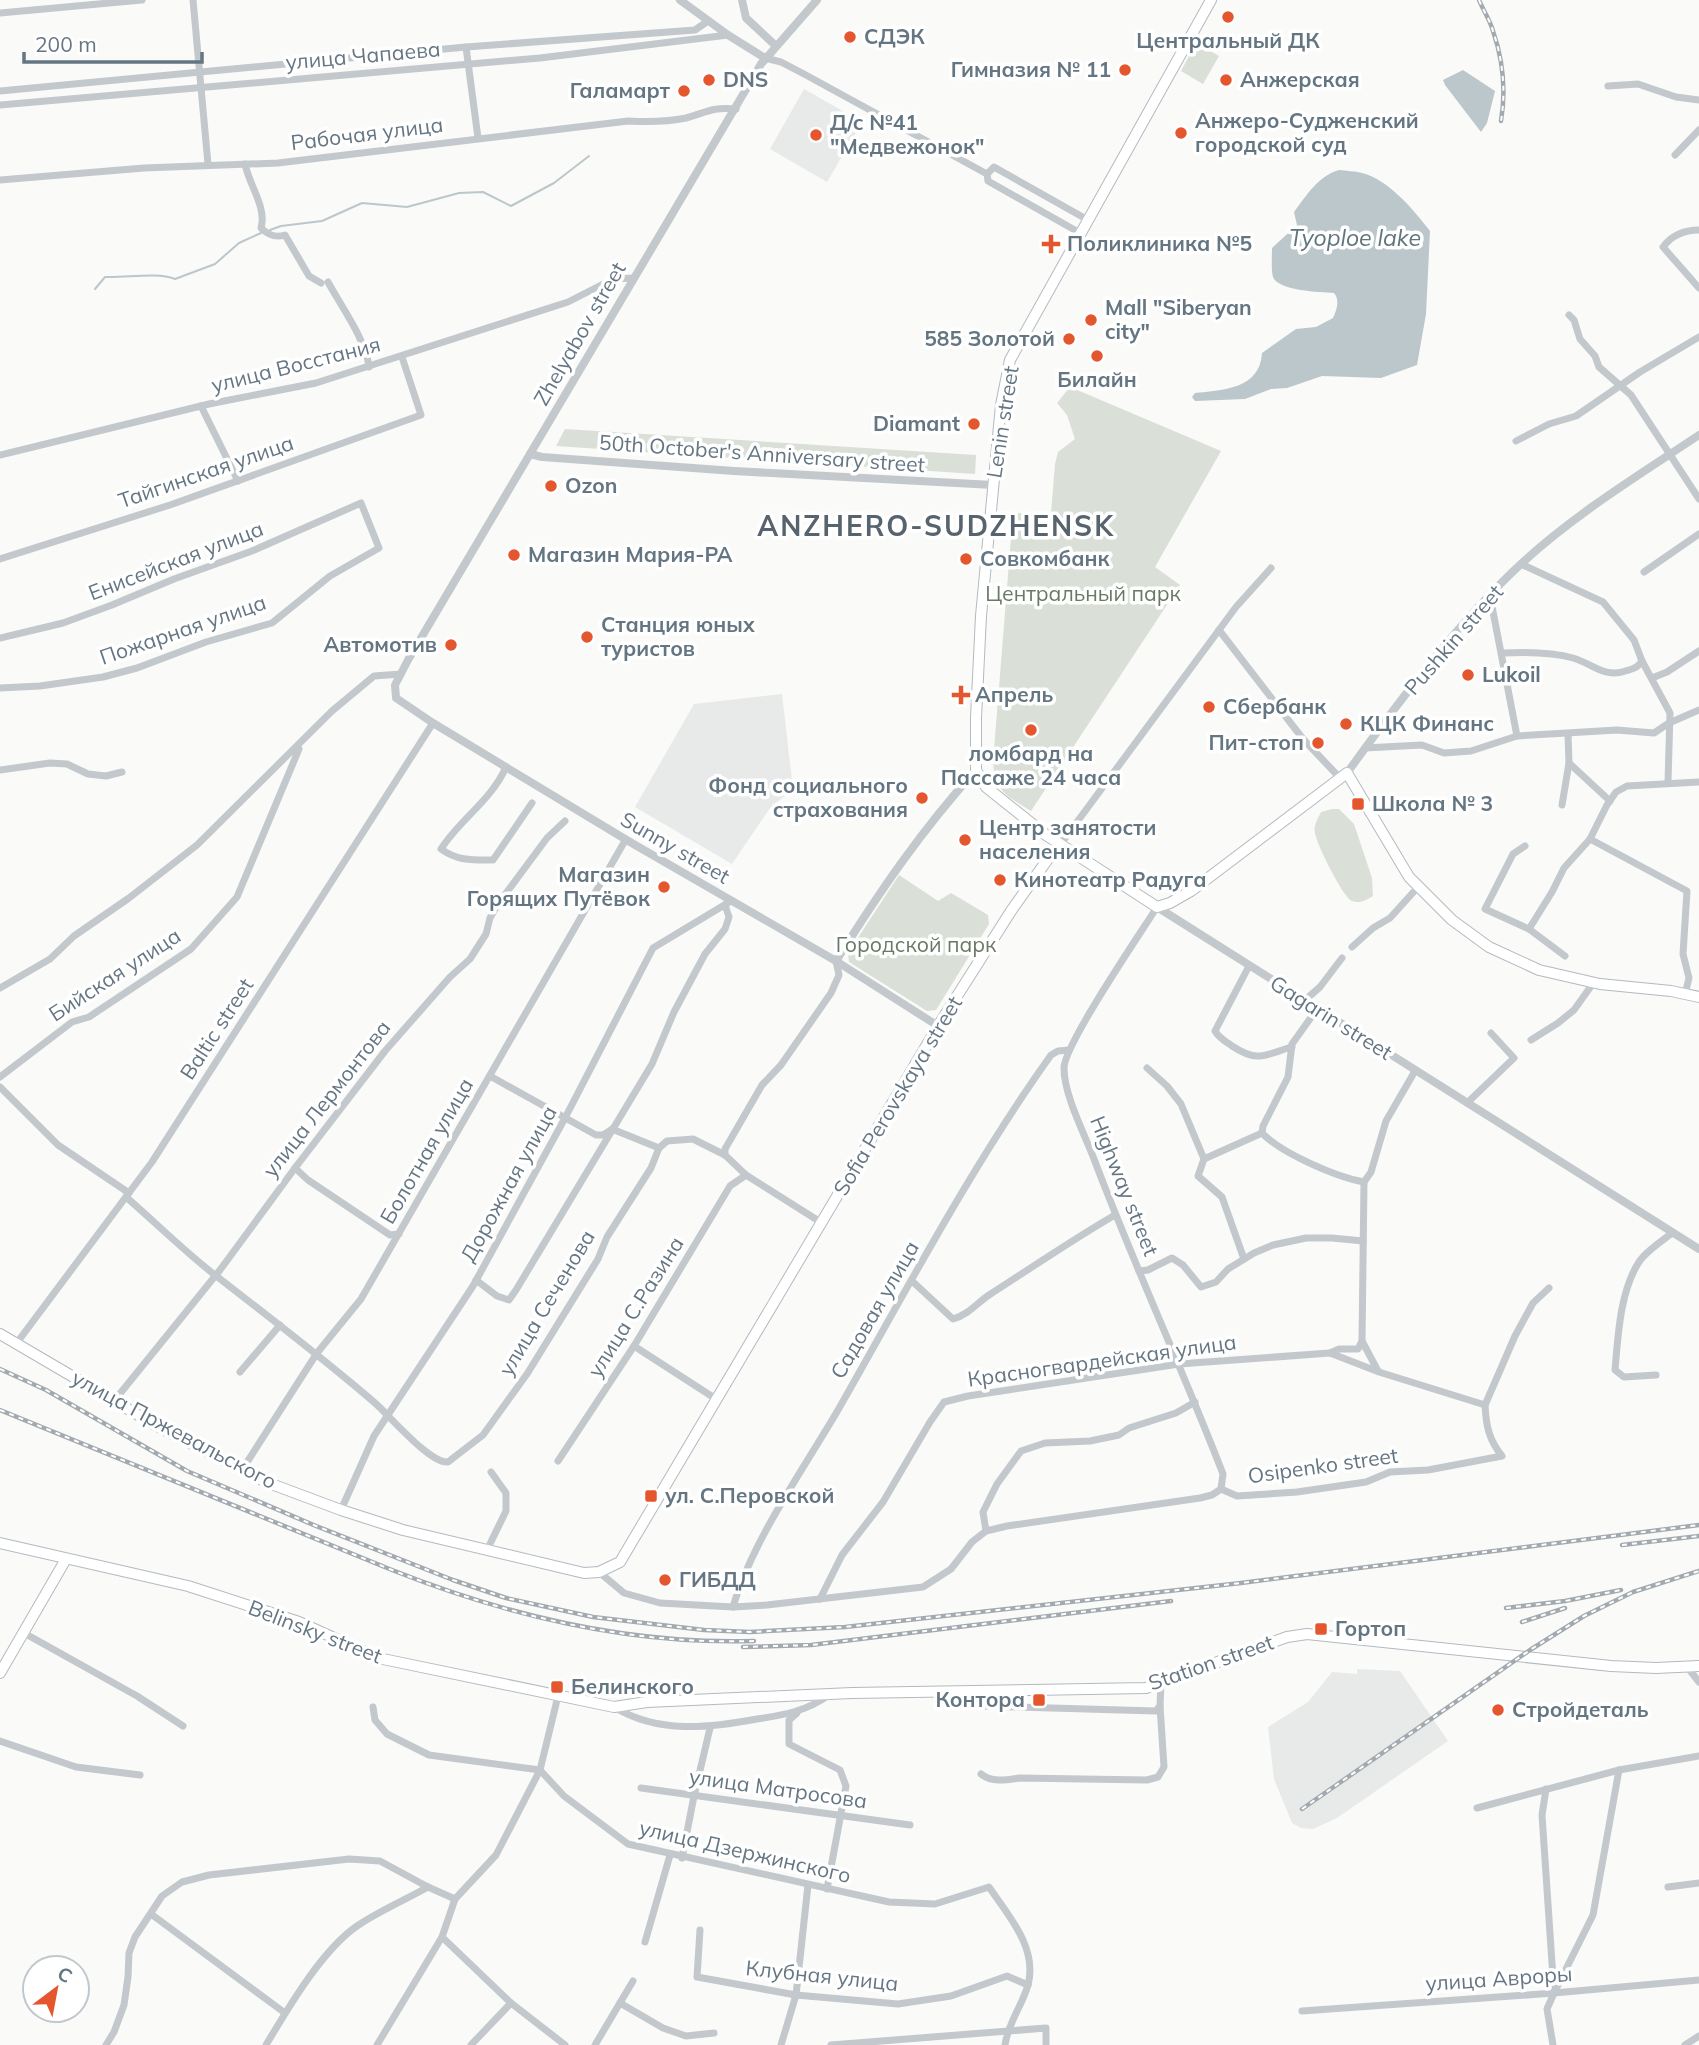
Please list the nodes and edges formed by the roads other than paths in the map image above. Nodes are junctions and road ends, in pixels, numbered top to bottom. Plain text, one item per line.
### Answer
1 (142, 0) edge
2 (193, 0) edge
3 (680, 0) edge
4 (742, 0) edge
5 (817, 0) edge
6 (1211, 0) edge
7 (0, 13) edge
8 (708, 21) junction
9 (728, 35) junction
10 (776, 46) junction
11 (466, 47) junction
12 (765, 58) junction
13 (468, 64) junction
14 (198, 72) junction
15 (1608, 86) dead end
16 (200, 88) junction
17 (0, 90) edge
18 (1699, 100) edge
19 (0, 105) edge
20 (736, 109) junction
21 (1699, 130) edge
22 (478, 138) junction
23 (1675, 155) dead end
24 (208, 164) junction
25 (245, 164) junction
26 (987, 174) junction
27 (0, 180) edge
28 (1088, 220) junction
29 (1699, 230) edge
30 (1080, 233) junction
31 (634, 278) junction
32 (1699, 288) edge
33 (1569, 315) dead end
34 (1699, 337) edge
35 (402, 357) junction
36 (369, 367) junction
37 (1619, 387) junction
38 (201, 406) junction
39 (1699, 435) edge
40 (1516, 440) dead end
41 (530, 454) junction
42 (0, 455) edge
43 (1669, 455) junction
44 (237, 481) junction
45 (993, 485) junction
46 (1699, 499) edge
47 (1699, 534) edge
48 (0, 559) edge
49 (360, 559) joint
50 (1521, 564) junction
51 (1271, 568) dead end
52 (1644, 572) dead end
53 (1490, 596) junction
54 (1219, 630) junction
55 (0, 638) edge
56 (1699, 651) edge
57 (1503, 653) junction
58 (1642, 661) junction
59 (401, 674) junction
60 (1652, 678) junction
61 (0, 688) edge
62 (396, 698) joint
63 (1699, 710) edge
64 (433, 723) junction
65 (1669, 723) junction
66 (1567, 734) junction
67 (1517, 736) junction
68 (304, 739) junction
69 (1365, 748) junction
70 (1569, 763) junction
71 (506, 767) junction
72 (0, 770) edge
73 (976, 770) junction
74 (122, 772) dead end
75 (1343, 775) junction
76 (1668, 782) junction
77 (1699, 782) edge
78 (532, 803) dead end
79 (1608, 803) junction
80 (1562, 805) dead end
81 (565, 821) dead end
82 (626, 839) junction
83 (1590, 839) junction
84 (1060, 845) junction
85 (1525, 846) dead end
86 (1418, 887) junction
87 (728, 903) junction
88 (1157, 907) junction
89 (1529, 929) junction
90 (1352, 947) dead end
91 (1565, 956) dead end
92 (1342, 958) dead end
93 (836, 961) junction
94 (1249, 966) junction
95 (1699, 975) edge
96 (1689, 978) junction
97 (1594, 982) junction
98 (0, 988) edge
99 (1685, 994) junction
100 (1699, 997) edge
101 (1304, 1001) junction
102 (1317, 1009) junction
103 (938, 1026) junction
104 (1491, 1033) dead end
105 (1531, 1040) dead end
106 (1292, 1047) junction
107 (1069, 1050) junction
108 (1147, 1068) dead end
109 (1415, 1071) junction
110 (0, 1076) edge
111 (490, 1076) junction
112 (0, 1087) edge
113 (1467, 1103) junction
114 (565, 1118) junction
115 (612, 1129) junction
116 (1262, 1133) junction
117 (659, 1148) junction
118 (725, 1155) junction
119 (1204, 1159) junction
120 (295, 1168) junction
121 (746, 1175) junction
122 (1364, 1182) junction
123 (128, 1195) junction
124 (1115, 1215) junction
125 (822, 1223) junction
126 (1672, 1233) junction
127 (399, 1234) junction
128 (1363, 1241) junction
129 (1699, 1250) edge
130 (1244, 1259) junction
131 (1139, 1271) junction
132 (215, 1275) junction
133 (476, 1280) junction
134 (912, 1281) junction
135 (1549, 1288) dead end
136 (280, 1325) junction
137 (0, 1334) edge
138 (1362, 1341) junction
139 (16, 1344) junction
140 (634, 1346) junction
141 (317, 1353) junction
142 (1330, 1353) junction
143 (1180, 1364) junction
144 (240, 1372) dead end
145 (1379, 1372) junction
146 (1656, 1375) dead end
147 (716, 1399) junction
148 (114, 1401) junction
149 (1195, 1402) junction
150 (1485, 1405) junction
151 (388, 1414) junction
152 (558, 1461) dead end
153 (242, 1470) junction
154 (491, 1472) dead end
155 (1221, 1489) junction
156 (341, 1510) junction
157 (986, 1531) junction
158 (0, 1543) edge
159 (487, 1550) junction
160 (66, 1559) junction
161 (598, 1572) junction
162 (820, 1599) junction
163 (733, 1606) junction
164 (24, 1633) junction
165 (1694, 1667) edge
166 (0, 1673) edge
167 (1699, 1682) edge
168 (1161, 1683) junction
169 (937, 1691) junction
170 (829, 1695) junction
171 (558, 1696) junction
172 (1160, 1706) junction
173 (373, 1707) dead end
174 (610, 1707) junction
175 (797, 1712) junction
176 (183, 1726) dead end
177 (710, 1728) junction
178 (0, 1741) edge
179 (1699, 1756) edge
180 (540, 1770) junction
181 (1619, 1770) junction
182 (981, 1774) dead end
183 (140, 1775) dead end
184 (641, 1788) dead end
185 (1546, 1789) junction
186 (694, 1796) junction
187 (1477, 1808) dead end
188 (840, 1815) junction
189 (910, 1825) dead end
190 (670, 1855) junction
191 (682, 1858) junction
192 (1699, 1884) edge
193 (808, 1885) junction
194 (428, 1887) junction
195 (1668, 1887) dead end
196 (827, 1889) junction
197 (455, 1899) junction
198 (151, 1914) junction
199 (700, 1930) dead end
200 (442, 1937) junction
201 (645, 1942) dead end
202 (1699, 1980) edge
203 (633, 1981) dead end
204 (1028, 1985) junction
205 (1553, 1993) junction
206 (796, 1995) junction
207 (511, 2003) junction
208 (620, 2003) junction
209 (1302, 2011) dead end
210 (285, 2013) junction
211 (1007, 2031) junction
212 (714, 2033) dead end
213 (1699, 2036) edge
214 (562, 2044) edge
215 (106, 2045) edge
216 (266, 2045) edge
217 (377, 2045) edge
218 (471, 2045) edge
219 (595, 2045) edge
220 (781, 2045) edge
221 (831, 2045) edge
222 (1004, 2045) edge
223 (1046, 2045) edge
224 (1553, 2045) edge
225 (1685, 2045) edge

1 - 7 street
2 - 14 street
3 - 8 street
4 - 10 street
5 - 10 street, Zhelyabov street
6 - 28 main road, Lenin street
8 - 9 street
8 - 11 street, улица Чапаева
9 - 12 street
9 - 13 street, улица Чапаева
10 - 12 street, Zhelyabov street
11 - 13 street
11 - 14 street, улица Чапаева
12 - 20 street, Zhelyabov street
12 - 26 street
13 - 16 street, улица Чапаева
13 - 22 street
14 - 16 street
14 - 17 street, улица Чапаева
15 - 18 street
16 - 19 street, улица Чапаева
16 - 24 street
20 - 22 street, Рабочая улица
20 - 31 street, Zhelyabov street
21 - 23 street
22 - 25 street, Рабочая улица
24 - 25 street, Рабочая улица
24 - 27 street, Рабочая улица
25 - 36 street
26 - 28 street
26 - 30 street
28 - 30 main road, Lenin street
29 - 32 street
30 - 45 main road, Lenin street
31 - 35 street, улица Восстания
31 - 41 street, Zhelyabov street
33 - 37 street
34 - 37 street
35 - 36 street, улица Восстания
35 - 44 street, Тайгинская улица
36 - 38 street, улица Восстания
37 - 40 street
37 - 43 street
38 - 42 street, улица Восстания
38 - 44 street
39 - 43 street, Pushkin street
41 - 45 street, 50th October's Anniversary street
41 - 59 street, Zhelyabov street
43 - 46 street
43 - 50 street, Pushkin street
44 - 48 street, Тайгинская улица
45 - 73 main road, Lenin street
47 - 52 street
49 - 55 street, Енисейская улица
49 - 61 street, Пожарная улица
50 - 53 street, Pushkin street
50 - 58 street
51 - 54 street, Sofia Perovskaya street
53 - 57 street
53 - 69 street, Pushkin street
54 - 75 street
54 - 84 street, Sofia Perovskaya street
56 - 60 street
57 - 58 street
57 - 67 street
58 - 60 street
59 - 62 street, Zhelyabov street
59 - 68 street, Бийская улица
60 - 65 street
62 - 64 street, Sunny street
63 - 65 street
64 - 71 street, Sunny street
64 - 123 street, Baltic street
65 - 66 street
65 - 76 street
66 - 67 street
66 - 70 street
67 - 69 street
68 - 98 street, Бийская улица
68 - 110 street, Бийская улица
69 - 75 street, Pushkin street
70 - 79 street
70 - 80 street
71 - 78 street
71 - 82 street, Sunny street
72 - 74 street
73 - 84 main road, Gagarin street
73 - 93 street
75 - 86 main road
75 - 88 main road, Pushkin street
76 - 77 street
76 - 79 street
79 - 83 street
81 - 120 street, улица Лермонтова
82 - 87 street, Sunny street
82 - 111 street, Болотная улица
83 - 89 street
83 - 96 street
84 - 88 main road, Gagarin street
84 - 103 main road, Sofia Perovskaya street
85 - 89 street
86 - 90 street
86 - 97 main road
87 - 93 street, Sunny street
87 - 114 street, Дорожная улица
87 - 115 street
88 - 94 street, Gagarin street
88 - 107 street, Highway street
89 - 91 street
92 - 101 street
93 - 103 street, Sunny street
93 - 118 street
94 - 101 street, Gagarin street
94 - 106 street
95 - 96 street
96 - 99 street
97 - 99 main road
97 - 105 street
99 - 100 main road
101 - 102 street, Gagarin street
102 - 106 street
102 - 109 street, Gagarin street
103 - 125 main road, Sofia Perovskaya street
104 - 113 street
106 - 116 street
107 - 124 street, Highway street
107 - 134 street, Садовая улица
108 - 119 street
109 - 113 street, Gagarin street
109 - 122 street
111 - 114 street
111 - 127 street, Болотная улица
112 - 123 street
113 - 126 street, Gagarin street
114 - 115 street
114 - 133 street, Дорожная улица
115 - 117 street
115 - 133 street
116 - 119 street
116 - 122 street
117 - 118 street
117 - 151 street, улица Сеченова
118 - 121 street
119 - 130 street
120 - 127 street
120 - 132 street, улица Лермонтова
121 - 125 street
121 - 140 street, улица С.Разина
122 - 128 street
123 - 132 street
123 - 139 street, Baltic street
124 - 131 street, Highway street
124 - 134 street
125 - 147 main road, Sofia Perovskaya street
126 - 129 street, Gagarin street
126 - 146 street
127 - 141 street, Болотная улица
128 - 130 street
128 - 138 street
130 - 131 street
131 - 143 street, Highway street
132 - 136 street
132 - 148 street, улица Лермонтова
133 - 151 street, Дорожная улица
134 - 163 street, Садовая улица
135 - 150 street
136 - 141 street
136 - 144 street
137 - 139 main road, улица Пржевальского
138 - 142 street, Красногвардейская улица
138 - 145 street
139 - 148 main road, улица Пржевальского
140 - 147 street
140 - 152 street, улица С.Разина
141 - 151 street
141 - 153 street, Болотная улица
142 - 143 street, Красногвардейская улица
142 - 145 street, Красногвардейская улица
143 - 149 street, Highway street
143 - 162 street, Красногвардейская улица
145 - 150 street, Красногвардейская улица
147 - 161 main road, Sofia Perovskaya street
148 - 153 main road, улица Пржевальского
149 - 155 street, Highway street
149 - 157 street
150 - 155 street, Osipenko street
151 - 156 street, Дорожная улица
153 - 156 main road, улица Пржевальского
154 - 159 street
155 - 157 street, Osipenko street
156 - 159 main road, улица Пржевальского
157 - 162 street
158 - 160 main road, Belinsky street
159 - 161 main road, улица Пржевальского
160 - 164 main road
160 - 171 main road, Belinsky street
161 - 163 street
162 - 163 street
164 - 166 main road
164 - 176 street
165 - 167 street
165 - 168 main road, Station street
168 - 169 main road, Station street
168 - 172 street
169 - 170 main road, Station street
169 - 172 street
170 - 174 main road, Station street
170 - 175 street
171 - 174 main road, Belinsky street
171 - 180 street
172 - 182 street
173 - 180 street
174 - 177 street
175 - 177 street
175 - 188 street
177 - 186 street
178 - 183 street
179 - 181 street
180 - 190 street, улица Дзержинского
180 - 197 street
181 - 185 street
181 - 205 street
184 - 186 street, улица Матросова
185 - 187 street
185 - 205 street
186 - 188 street, улица Матросова
186 - 191 street
188 - 189 street, улица Матросова
188 - 196 street
190 - 191 street, улица Дзержинского
190 - 201 street
191 - 193 street, улица Дзержинского
192 - 195 street
193 - 196 street, улица Дзержинского
193 - 206 street
194 - 197 street
194 - 198 street
194 - 210 street
196 - 204 street, улица Дзержинского
197 - 200 street
198 - 210 street
198 - 215 street
199 - 206 street, Клубная улица
200 - 207 street
200 - 217 street
202 - 205 street, улица Авроры
203 - 208 street
204 - 206 street, Клубная улица
204 - 211 street
205 - 209 street, улица Авроры
205 - 224 street
206 - 220 street
207 - 214 street
207 - 218 street
208 - 212 street
208 - 219 street
210 - 216 street
211 - 221 street
211 - 222 street
211 - 223 street
213 - 225 street

